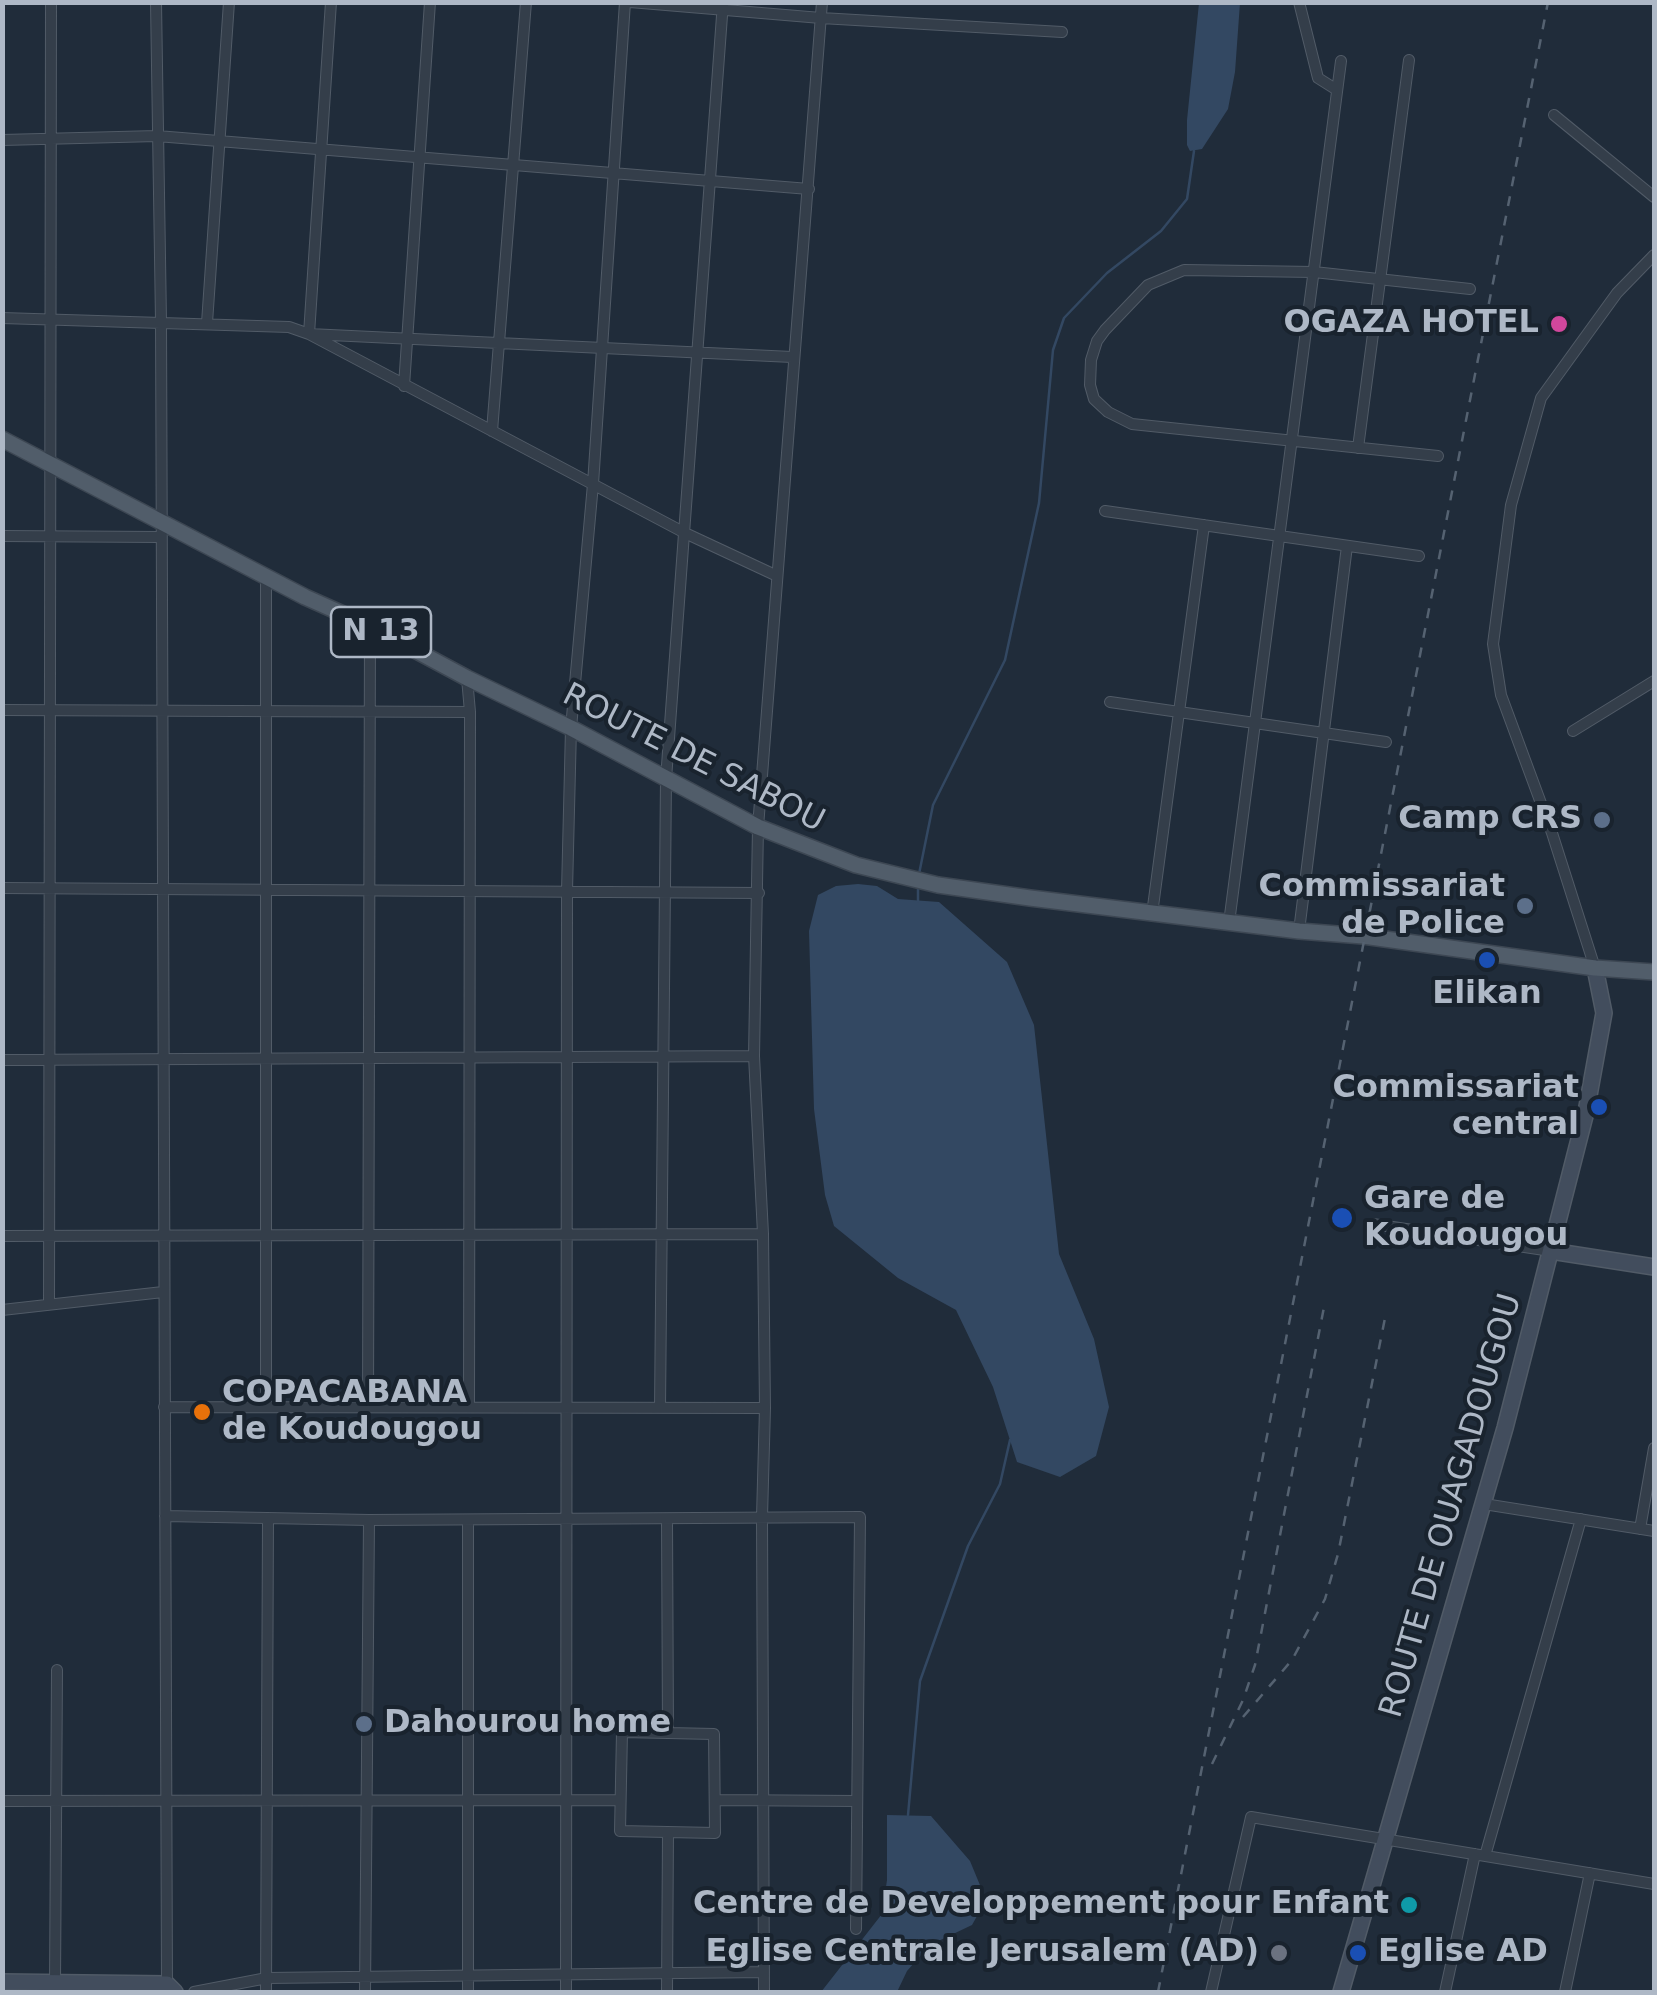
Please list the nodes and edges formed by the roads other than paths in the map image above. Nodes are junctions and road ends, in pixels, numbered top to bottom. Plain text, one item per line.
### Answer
1 (51, 2) edge
2 (156, 2) edge
3 (229, 2) edge
4 (331, 2) edge
5 (430, 2) edge
6 (526, 2) edge
7 (628, 2) edge
8 (822, 2) edge
9 (1299, 2) edge
10 (723, 6) edge
11 (821, 18) junction
12 (1062, 32) dead end
13 (1408, 60) dead end
14 (1341, 62) dead end
15 (1338, 90) junction
16 (1554, 115) dead end
17 (158, 136) junction
18 (51, 139) junction
19 (2, 140) edge
20 (220, 140) junction
21 (321, 148) junction
22 (419, 157) junction
23 (513, 164) junction
24 (614, 173) junction
25 (710, 181) junction
26 (809, 189) junction
27 (1654, 197) edge
28 (1654, 254) edge
29 (1314, 272) junction
30 (1380, 279) junction
31 (1470, 289) dead end
32 (2, 318) edge
33 (52, 319) junction
34 (161, 321) junction
35 (207, 324) junction
36 (309, 334) junction
37 (407, 339) junction
38 (498, 344) junction
39 (602, 348) junction
40 (698, 353) junction
41 (792, 358) junction
42 (404, 386) junction
43 (492, 431) junction
44 (2, 439) edge
45 (1292, 441) junction
46 (1358, 448) junction
47 (1438, 456) dead end
48 (51, 464) junction
49 (593, 484) junction
50 (1105, 511) dead end
51 (1204, 525) junction
52 (160, 530) junction
53 (684, 533) junction
54 (2, 536) edge
55 (1280, 536) junction
56 (50, 537) junction
57 (1347, 546) junction
58 (1419, 556) dead end
59 (266, 576) junction
60 (775, 576) junction
61 (370, 626) junction
62 (467, 678) junction
63 (1654, 681) edge
64 (1110, 702) dead end
65 (2, 710) edge
66 (51, 710) junction
67 (160, 710) junction
68 (266, 711) junction
69 (368, 712) junction
70 (470, 712) junction
71 (1180, 712) junction
72 (1255, 723) junction
73 (571, 728) junction
74 (1573, 731) dead end
75 (1324, 733) junction
76 (1386, 742) dead end
77 (666, 779) junction
78 (758, 827) junction
79 (2, 888) edge
80 (51, 888) junction
81 (161, 889) junction
82 (266, 890) junction
83 (368, 890) junction
84 (470, 891) junction
85 (567, 891) junction
86 (666, 892) junction
87 (759, 892) junction
88 (1152, 914) junction
89 (1229, 923) junction
90 (1300, 931) junction
91 (1594, 968) junction
92 (1654, 972) edge
93 (754, 1056) junction
94 (567, 1057) junction
95 (664, 1057) junction
96 (367, 1058) junction
97 (469, 1058) junction
98 (162, 1059) junction
99 (266, 1059) junction
100 (2, 1060) edge
101 (50, 1060) junction
102 (1374, 1224) dead end
103 (662, 1234) junction
104 (762, 1234) junction
105 (163, 1235) junction
106 (266, 1235) junction
107 (366, 1235) junction
108 (468, 1235) junction
109 (566, 1235) junction
110 (2, 1236) edge
111 (50, 1236) junction
112 (1551, 1251) junction
113 (1654, 1267) edge
114 (163, 1292) junction
115 (49, 1304) junction
116 (2, 1310) edge
117 (164, 1407) junction
118 (266, 1407) junction
119 (368, 1407) junction
120 (470, 1408) junction
121 (565, 1408) junction
122 (660, 1408) junction
123 (765, 1408) junction
124 (1654, 1448) edge
125 (1484, 1504) junction
126 (164, 1516) junction
127 (762, 1516) junction
128 (268, 1518) junction
129 (1581, 1519) junction
130 (369, 1520) junction
131 (468, 1520) junction
132 (566, 1520) junction
133 (668, 1520) junction
134 (1640, 1528) junction
135 (1654, 1531) edge
136 (57, 1670) dead end
137 (668, 1733) junction
138 (166, 1800) junction
139 (267, 1800) junction
140 (367, 1800) junction
141 (468, 1800) junction
142 (566, 1800) junction
143 (618, 1800) junction
144 (715, 1800) junction
145 (763, 1800) junction
146 (2, 1801) edge
147 (56, 1801) junction
148 (857, 1801) junction
149 (668, 1832) junction
150 (1388, 1837) junction
151 (1480, 1855) junction
152 (1590, 1873) junction
153 (1654, 1884) edge
154 (856, 1929) dead end
155 (764, 1972) junction
156 (566, 1974) junction
157 (667, 1974) junction
158 (468, 1976) junction
159 (366, 1977) junction
160 (267, 1978) junction
161 (2, 1982) edge
162 (55, 1983) junction
163 (80, 1988) edge
164 (171, 1988) edge
165 (1345, 1991) edge
166 (194, 1992) edge
167 (266, 1992) edge
168 (366, 1992) edge
169 (468, 1992) edge
170 (566, 1992) edge
171 (667, 1992) edge
172 (764, 1992) edge
173 (1210, 1992) edge
174 (1445, 1992) edge
175 (1565, 1992) edge

1 - 18 street
2 - 17 street
3 - 20 street
4 - 21 street
5 - 22 street
6 - 23 street
7 - 10 street
7 - 24 street
8 - 11 street
9 - 15 street
10 - 11 street
10 - 25 street
11 - 12 street
11 - 26 street
13 - 30 street
14 - 15 street
15 - 29 street
16 - 27 street
17 - 18 street
17 - 20 street
17 - 34 street
18 - 19 street
18 - 33 street
20 - 21 street
20 - 35 street
21 - 22 street
21 - 36 street
22 - 23 street
22 - 37 street
23 - 24 street
23 - 38 street
24 - 25 street
24 - 39 street
25 - 26 street
25 - 40 street
26 - 41 street
28 - 91 street, ROUTE DE OUAGADOUGOU
29 - 30 street
29 - 45 street
29 - 45 street
30 - 31 street
30 - 46 street
32 - 33 street
33 - 34 street
33 - 48 street
34 - 35 street
34 - 52 street
35 - 36 street
36 - 37 street
36 - 42 street
37 - 38 street
37 - 42 street
38 - 39 street
38 - 43 street
39 - 40 street
39 - 49 street
40 - 41 street
40 - 53 street
41 - 60 street
42 - 43 street
43 - 49 street
44 - 48 main road, ROUTE DE SABOU / N 13
45 - 46 street
45 - 55 street
46 - 47 street
48 - 52 main road, ROUTE DE SABOU / N 13
48 - 56 street
49 - 53 street
49 - 73 street
50 - 51 street
51 - 55 street
51 - 71 street
52 - 56 street
52 - 59 main road, ROUTE DE SABOU / N 13
52 - 67 street
53 - 60 street
53 - 77 street
54 - 56 street
55 - 57 street
55 - 72 street
56 - 66 street
57 - 58 street
57 - 75 street
59 - 61 main road, ROUTE DE SABOU / N 13
59 - 68 street
60 - 78 street
61 - 62 main road, ROUTE DE SABOU / N 13
61 - 69 street
62 - 70 street
62 - 73 main road, ROUTE DE SABOU / N 13
63 - 74 street
64 - 71 street
65 - 66 street
66 - 67 street
66 - 80 street
67 - 68 street
67 - 81 street
68 - 69 street
68 - 82 street
69 - 70 street
69 - 83 street
70 - 84 street
71 - 72 street
71 - 88 street
72 - 75 street
72 - 89 street
73 - 77 main road, ROUTE DE SABOU / N 13
73 - 85 street
75 - 76 street
75 - 90 street
77 - 78 main road, ROUTE DE SABOU / N 13
77 - 86 street
78 - 87 street
78 - 88 main road, ROUTE DE SABOU / N 13
79 - 80 street
80 - 81 street
80 - 101 street
81 - 82 street
81 - 98 street
82 - 83 street
82 - 99 street
83 - 84 street
83 - 96 street
84 - 85 street
84 - 97 street
85 - 86 street
85 - 94 street
86 - 87 street
86 - 95 street
87 - 93 street
88 - 89 main road, ROUTE DE SABOU / N 13
89 - 90 main road, ROUTE DE SABOU / N 13
90 - 91 main road, ROUTE DE SABOU / N 13
91 - 92 main road, ROUTE DE SABOU / N 13
91 - 112 street, ROUTE DE OUAGADOUGOU
93 - 95 street
93 - 104 street
94 - 95 street
94 - 97 street
94 - 109 street
95 - 103 street
96 - 97 street
96 - 99 street
96 - 107 street
97 - 108 street
98 - 99 street
98 - 101 street
98 - 105 street
99 - 106 street
100 - 101 street
101 - 111 street
102 - 112 street
103 - 104 street
103 - 109 street
103 - 122 street
104 - 123 street
105 - 106 street
105 - 111 street
105 - 114 street
106 - 107 street
106 - 118 street
107 - 108 street
107 - 119 street
108 - 109 street
108 - 120 street
109 - 121 street
110 - 111 street
111 - 115 street
112 - 113 street
112 - 125 street, ROUTE DE OUAGADOUGOU
114 - 115 street
114 - 117 street
115 - 116 street
117 - 118 street
117 - 126 street
118 - 119 street
119 - 120 street
120 - 121 street
121 - 122 street
121 - 132 street
122 - 123 street
123 - 127 street
124 - 134 street
125 - 129 street
125 - 150 street, ROUTE DE OUAGADOUGOU
126 - 128 street
126 - 138 street
127 - 133 street
127 - 145 street
127 - 148 street
128 - 130 street
128 - 139 street
129 - 134 street
129 - 151 street
130 - 131 street
130 - 140 street
131 - 132 street
131 - 141 street
132 - 133 street
132 - 142 street
133 - 137 street
134 - 135 street
136 - 147 street
137 - 143 street
137 - 144 street
138 - 139 street
138 - 147 street
138 - 164 street
139 - 140 street
139 - 160 street
140 - 141 street
140 - 159 street
141 - 142 street
141 - 158 street
142 - 143 street
142 - 156 street
143 - 149 street
144 - 145 street
144 - 149 street
145 - 148 street
145 - 155 street
146 - 147 street
147 - 162 street
148 - 154 street
149 - 157 street
150 - 151 street
150 - 165 street, ROUTE DE OUAGADOUGOU
150 - 173 street
151 - 152 street
151 - 174 street
152 - 153 street
152 - 175 street
155 - 157 street
155 - 172 street
156 - 157 street
156 - 158 street
156 - 170 street
157 - 171 street
158 - 159 street
158 - 169 street
159 - 160 street
159 - 168 street
160 - 166 street
160 - 167 street
161 - 162 street
162 - 163 street
163 - 164 street

